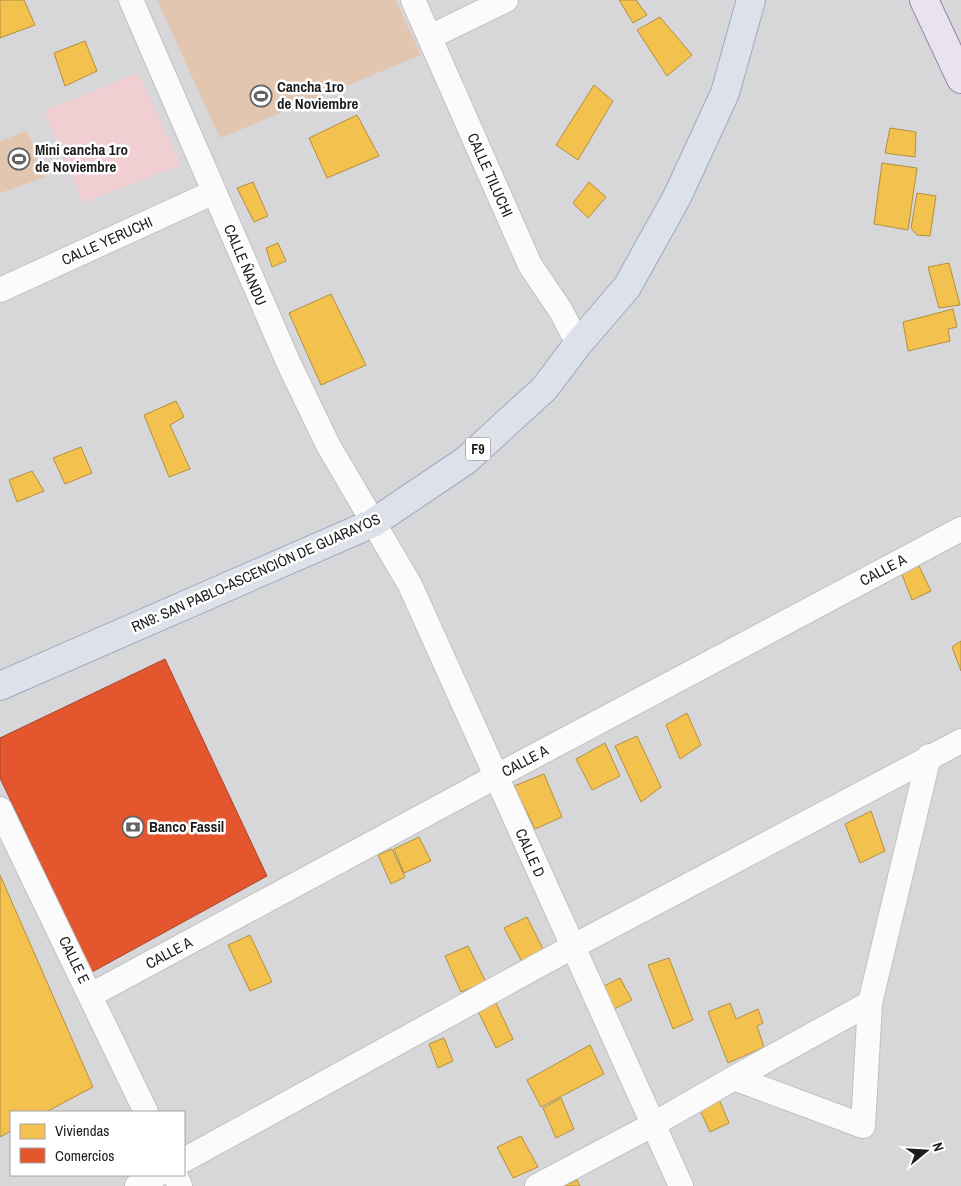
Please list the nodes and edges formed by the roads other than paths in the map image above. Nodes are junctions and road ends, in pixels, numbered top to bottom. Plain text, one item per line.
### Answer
1 (131, 0) edge
2 (413, 0) edge
3 (506, 0) edge
4 (751, 0) edge
5 (924, 0) edge
6 (430, 37) junction
7 (958, 62) edge
8 (214, 192) junction
9 (0, 290) edge
10 (578, 344) junction
11 (373, 523) junction
12 (961, 529) edge
13 (0, 686) edge
14 (961, 740) edge
15 (929, 756) junction
16 (495, 777) junction
17 (0, 809) edge
18 (572, 947) junction
19 (91, 995) junction
20 (870, 1003) junction
21 (734, 1078) junction
22 (146, 1111) edge
23 (654, 1124) junction
24 (185, 1159) edge
25 (155, 1176) edge
26 (137, 1186) edge
27 (537, 1186) edge
28 (681, 1186) edge

1 - 8 street, CALLE ÑANDU
2 - 6 street, CALLE TILUCHI
3 - 6 street
4 - 10 highway, RN9: SAN PABLO-ASCENCIÓN DE GUARAYOS / F9
5 - 7 main road
6 - 10 street, CALLE TILUCHI
8 - 9 street, CALLE YERUCHI
8 - 11 street, CALLE ÑANDU
10 - 11 highway, RN9: SAN PABLO-ASCENCIÓN DE GUARAYOS / F9
11 - 13 highway, RN9: SAN PABLO-ASCENCIÓN DE GUARAYOS / F9
11 - 16 street, CALLE D
12 - 16 street, CALLE A
14 - 15 street
15 - 18 street
15 - 20 street
16 - 18 street, CALLE D
16 - 19 street, CALLE A
17 - 19 street, CALLE E
18 - 23 street, CALLE D
18 - 24 street
19 - 22 street, CALLE E
20 - 21 street
20 - 21 street
21 - 23 street
23 - 27 street
23 - 28 street, CALLE D
25 - 26 street

